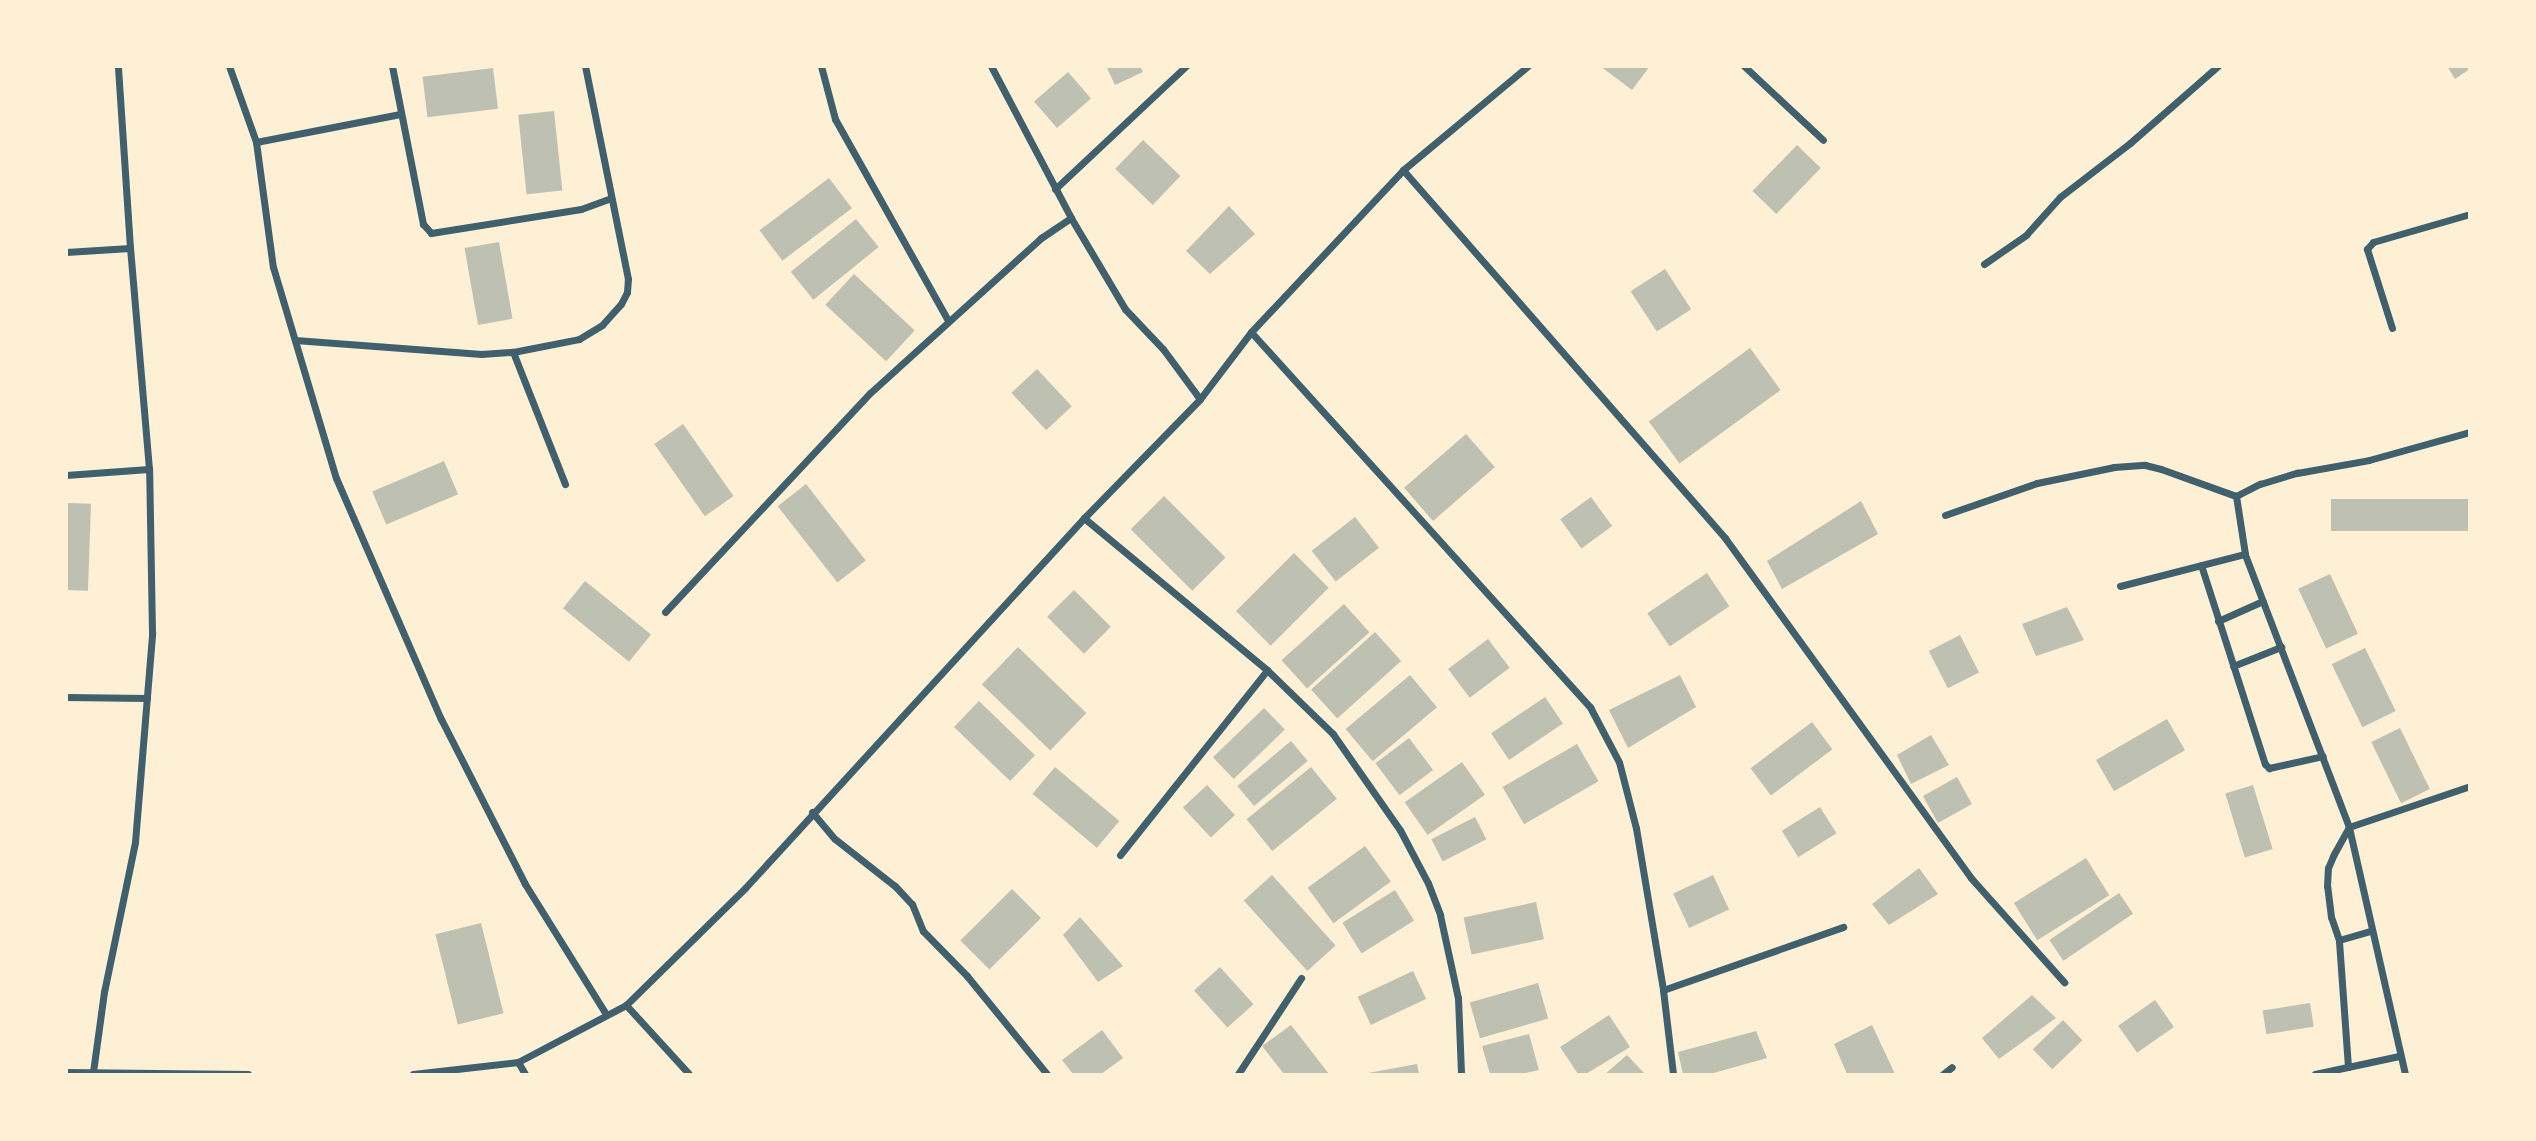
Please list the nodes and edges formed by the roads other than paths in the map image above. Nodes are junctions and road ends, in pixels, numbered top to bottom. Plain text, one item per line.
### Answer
1 (118, 66) edge
2 (229, 66) edge
3 (392, 66) edge
4 (585, 66) edge
5 (821, 66) edge
6 (991, 66) edge
7 (1186, 66) edge
8 (1528, 66) edge
9 (1744, 66) edge
10 (2218, 66) edge
11 (400, 114) junction
12 (1823, 140) dead end
13 (256, 142) junction
14 (1403, 170) junction
15 (1055, 189) junction
16 (609, 199) junction
17 (2469, 214) edge
18 (1071, 218) junction
19 (130, 248) junction
20 (66, 252) edge
21 (1984, 264) dead end
22 (948, 320) junction
23 (2392, 328) dead end
24 (1251, 332) junction
25 (295, 340) junction
26 (513, 352) junction
27 (1200, 399) junction
28 (2469, 432) edge
29 (149, 470) junction
30 (66, 475) edge
31 (565, 484) dead end
32 (2236, 496) junction
33 (1945, 515) dead end
34 (1084, 519) junction
35 (2245, 554) junction
36 (2201, 565) junction
37 (2120, 586) dead end
38 (2263, 601) junction
39 (665, 612) dead end
40 (2218, 621) junction
41 (2281, 647) junction
42 (2233, 666) junction
43 (1267, 670) junction
44 (66, 696) edge
45 (147, 698) junction
46 (2323, 756) junction
47 (2469, 786) edge
48 (812, 813) junction
49 (2349, 827) junction
50 (1120, 855) dead end
51 (1843, 926) dead end
52 (2370, 931) junction
53 (2339, 940) junction
54 (1301, 978) dead end
55 (2064, 982) dead end
56 (1663, 990) junction
57 (626, 1005) junction
58 (606, 1014) junction
59 (2399, 1056) junction
60 (518, 1062) junction
61 (1952, 1067) dead end
62 (2348, 1067) junction
63 (66, 1072) edge
64 (93, 1072) junction
65 (248, 1074) edge
66 (413, 1074) edge
67 (525, 1074) edge
68 (689, 1074) edge
69 (1047, 1074) edge
70 (1238, 1074) edge
71 (1461, 1074) edge
72 (1672, 1074) edge
73 (1943, 1074) edge
74 (2315, 1074) edge
75 (2405, 1074) edge

1 - 19 street
2 - 13 street
3 - 11 street
4 - 16 street
5 - 22 street
6 - 15 street
7 - 15 street
8 - 14 street
9 - 12 street
10 - 21 street
11 - 13 street
11 - 16 street
13 - 25 street
14 - 24 street
14 - 55 street
15 - 18 street
16 - 26 street
17 - 23 street
18 - 22 street
18 - 27 street
19 - 20 street
19 - 29 street
22 - 39 street
24 - 27 street
24 - 56 street
25 - 26 street
25 - 58 street
26 - 31 street
27 - 34 street
28 - 32 street
29 - 30 street
29 - 45 street
32 - 33 street
32 - 35 street
34 - 43 street
34 - 48 street
35 - 36 street
35 - 38 street
36 - 37 street
36 - 40 street
38 - 40 street
38 - 41 street
40 - 42 street
41 - 42 street
41 - 46 street
42 - 46 street
43 - 50 street
43 - 71 street
44 - 45 street
45 - 64 street
46 - 49 street
47 - 49 street
48 - 57 street
48 - 69 street
49 - 52 street
49 - 53 street
51 - 56 street
52 - 53 street
52 - 59 street
53 - 62 street
54 - 70 street
56 - 72 street
57 - 58 street
57 - 68 street
58 - 60 street
59 - 62 street
59 - 75 street
60 - 66 street
60 - 67 street
61 - 73 street
62 - 74 street
63 - 64 street
64 - 65 street

